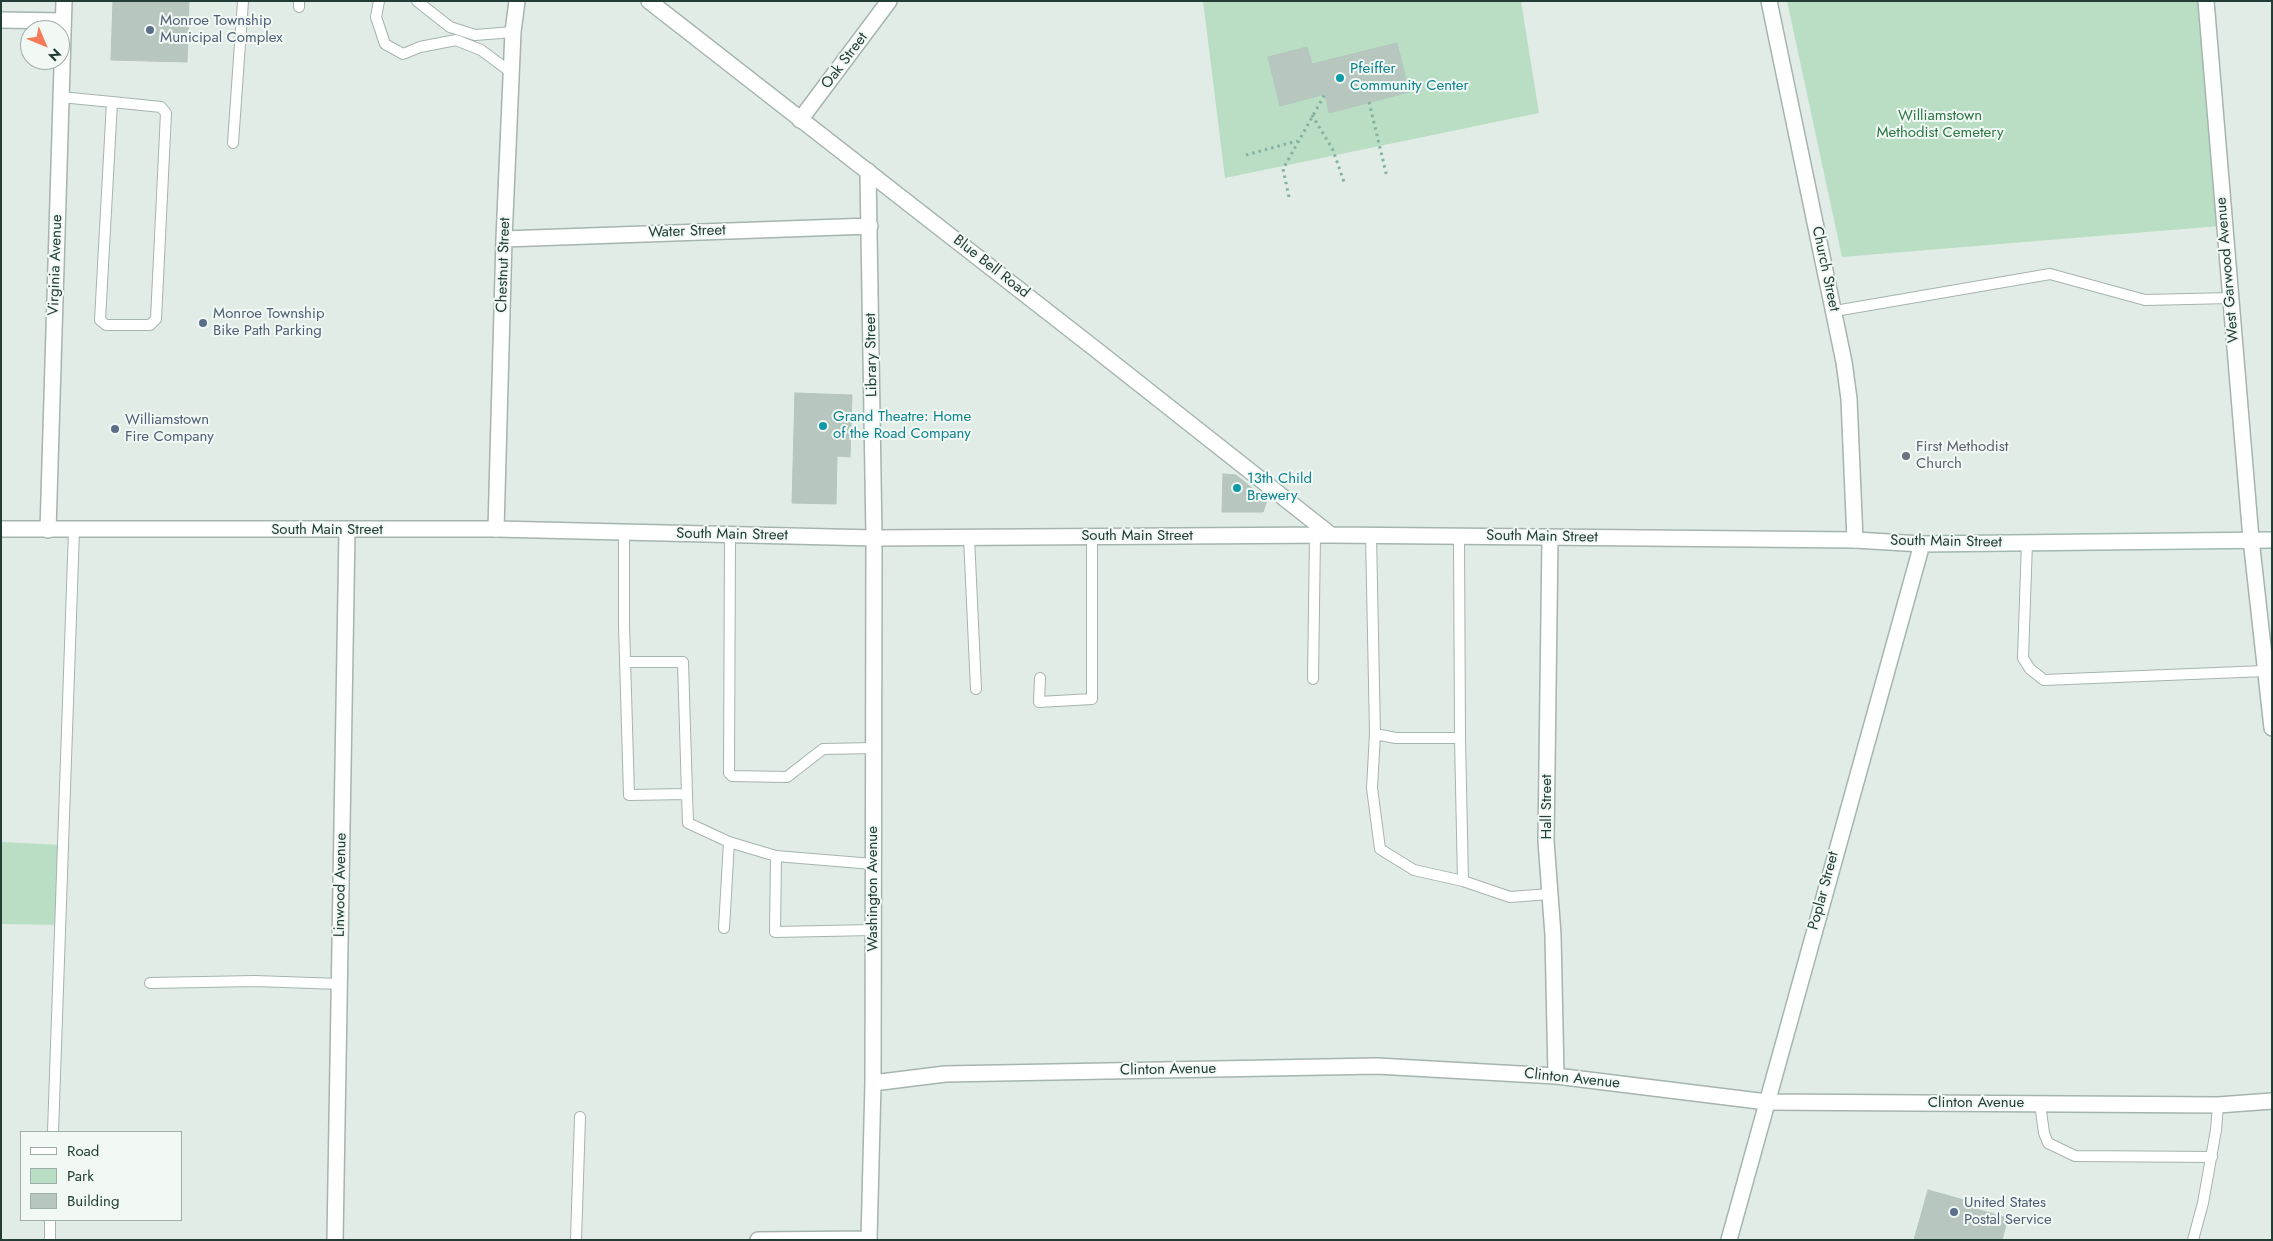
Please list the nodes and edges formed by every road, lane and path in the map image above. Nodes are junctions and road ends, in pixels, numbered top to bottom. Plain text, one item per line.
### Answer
1 (64, 1) edge
2 (243, 1) edge
3 (379, 1) edge
4 (416, 1) edge
5 (517, 1) edge
6 (889, 1) edge
7 (1769, 1) edge
8 (2206, 1) edge
9 (652, 2) edge
10 (1, 20) edge
11 (20, 20) edge
12 (63, 20) edge
13 (514, 32) junction
14 (62, 70) edge
15 (512, 72) junction
16 (1325, 94) dead end
17 (61, 98) junction
18 (112, 102) junction
19 (1369, 102) dead end
20 (1312, 115) junction
21 (800, 120) junction
22 (1298, 141) junction
23 (233, 143) dead end
24 (1246, 155) dead end
25 (868, 171) junction
26 (1386, 178) dead end
27 (1345, 185) dead end
28 (1289, 197) dead end
29 (870, 226) junction
30 (504, 238) junction
31 (2230, 298) junction
32 (1835, 311) junction
33 (1, 529) edge
34 (496, 529) junction
35 (48, 530) junction
36 (74, 530) junction
37 (347, 531) junction
38 (624, 532) junction
39 (730, 535) junction
40 (1315, 535) junction
41 (1331, 535) junction
42 (1371, 535) junction
43 (1460, 536) junction
44 (1092, 537) junction
45 (874, 538) junction
46 (969, 538) junction
47 (1550, 538) junction
48 (2251, 539) junction
49 (1855, 540) junction
50 (2272, 540) edge
51 (2028, 542) junction
52 (1922, 544) junction
53 (625, 662) junction
54 (2266, 671) junction
55 (1040, 678) dead end
56 (1313, 679) dead end
57 (976, 689) dead end
58 (2272, 728) edge
59 (1375, 734) junction
60 (1460, 738) junction
61 (874, 748) junction
62 (686, 794) junction
63 (729, 842) junction
64 (776, 856) junction
65 (874, 864) junction
66 (1463, 881) junction
67 (1550, 894) junction
68 (724, 928) dead end
69 (873, 930) junction
70 (150, 983) dead end
71 (340, 984) junction
72 (1556, 1076) junction
73 (872, 1083) junction
74 (2272, 1101) edge
75 (1767, 1102) junction
76 (2040, 1104) junction
77 (2218, 1105) junction
78 (580, 1117) dead end
79 (53, 1131) edge
80 (2212, 1157) junction
81 (50, 1221) edge
82 (869, 1239) edge
83 (50, 1240) edge
84 (335, 1240) edge
85 (576, 1240) edge
86 (758, 1240) edge
87 (1729, 1240) edge
88 (2193, 1240) edge

1 - 12 street, Virginia Avenue
2 - 23 lane
3 - 15 lane
4 - 13 lane
5 - 13 street, Chestnut Street
6 - 21 street, Oak Street
7 - 32 street, Church Street
8 - 31 street, West Garwood Avenue
9 - 21 street, Blue Bell Road
10 - 11 street
13 - 15 street, Chestnut Street
14 - 17 street, Virginia Avenue
15 - 30 street, Chestnut Street
16 - 20 path
17 - 18 lane
17 - 35 street, Virginia Avenue
18 - 18 lane
19 - 26 path
20 - 22 path
20 - 27 path
21 - 25 street, Blue Bell Road
22 - 24 path
22 - 28 path
25 - 29 street, Library Street
25 - 41 street, Blue Bell Road
29 - 30 street, Water Street
29 - 45 street, Library Street
30 - 34 street, Chestnut Street
31 - 32 lane
31 - 48 street, West Garwood Avenue
32 - 49 street, Church Street
33 - 35 street, South Main Street
34 - 37 street, South Main Street
34 - 38 street, South Main Street
35 - 36 street, South Main Street
36 - 37 street, South Main Street
36 - 79 lane
37 - 71 street, Linwood Avenue
38 - 39 street, South Main Street
38 - 53 lane
39 - 45 street, South Main Street
39 - 61 lane
40 - 41 street, South Main Street
40 - 44 street, South Main Street
40 - 56 lane
41 - 42 street, South Main Street
42 - 43 street, South Main Street
42 - 59 lane
43 - 47 street, South Main Street
43 - 60 lane
44 - 46 street, South Main Street
44 - 55 lane
45 - 46 street, South Main Street
45 - 61 street, Washington Avenue
46 - 57 lane
47 - 49 street, South Main Street
47 - 67 street, Hall Street
48 - 50 street, South Main Street
48 - 51 street, South Main Street
48 - 54 street, West Garwood Avenue
49 - 52 street, South Main Street
51 - 52 street, South Main Street
51 - 54 lane
52 - 75 street, Poplar Street
53 - 62 lane
53 - 62 lane
54 - 58 street, West Garwood Avenue
59 - 60 lane
59 - 66 lane
60 - 66 lane
61 - 65 street, Washington Avenue
62 - 63 lane
63 - 64 lane
63 - 68 lane
64 - 65 lane
64 - 69 lane
65 - 69 street, Washington Avenue
66 - 67 lane
67 - 72 street, Hall Street
69 - 73 street, Washington Avenue
70 - 71 lane
71 - 84 street, Linwood Avenue
72 - 73 street, Clinton Avenue
72 - 75 street, Clinton Avenue
73 - 82 street, Washington Avenue
74 - 77 street, Clinton Avenue
75 - 76 street, Clinton Avenue
75 - 87 street, Poplar Street
76 - 77 street, Clinton Avenue
76 - 80 lane
77 - 80 lane
78 - 85 lane
80 - 88 lane
81 - 83 lane
82 - 86 street

